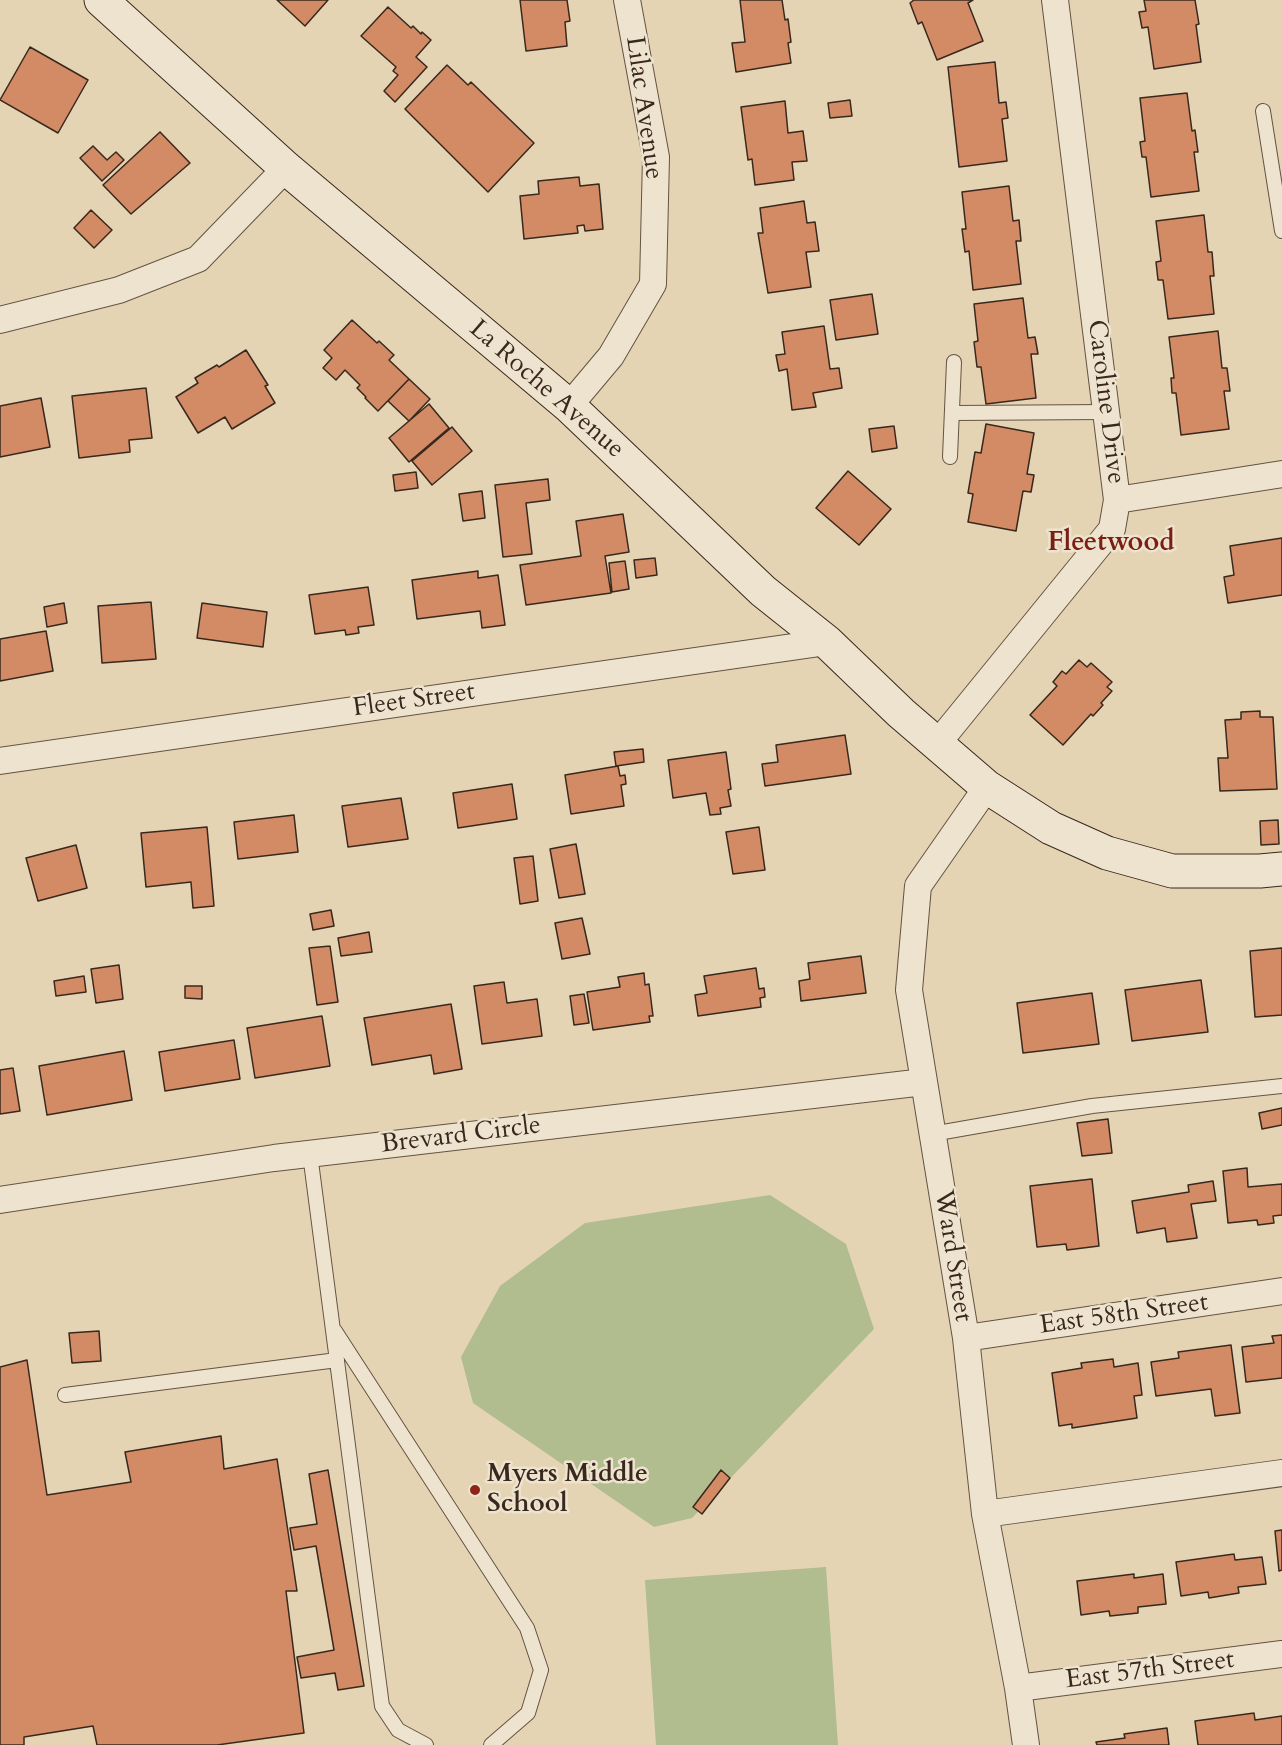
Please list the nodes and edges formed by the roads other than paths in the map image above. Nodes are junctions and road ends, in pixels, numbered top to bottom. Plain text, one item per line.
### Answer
1 (100, 0) edge
2 (627, 0) edge
3 (1055, 0) edge
4 (1263, 111) dead end
5 (286, 168) junction
6 (1282, 231) edge
7 (0, 320) edge
8 (954, 362) dead end
9 (569, 406) junction
10 (1106, 412) junction
11 (953, 413) junction
12 (950, 457) dead end
13 (1282, 474) edge
14 (1117, 500) junction
15 (827, 642) junction
16 (937, 744) junction
17 (0, 761) edge
18 (987, 787) junction
19 (1282, 869) edge
20 (924, 1082) junction
21 (1282, 1086) edge
22 (932, 1134) junction
23 (310, 1154) junction
24 (0, 1200) edge
25 (1282, 1292) edge
26 (332, 1327) junction
27 (966, 1338) junction
28 (336, 1360) junction
29 (65, 1395) dead end
30 (1282, 1473) edge
31 (985, 1514) junction
32 (1282, 1654) edge
33 (1018, 1688) junction
34 (426, 1745) edge
35 (491, 1745) edge
36 (1026, 1745) edge

1 - 5 main road, La Roche Avenue
2 - 9 street, Lilac Avenue
3 - 10 street, Caroline Drive
4 - 6 lane
5 - 7 street
5 - 9 main road, La Roche Avenue
8 - 11 lane
9 - 15 main road, La Roche Avenue
10 - 11 lane
10 - 14 street, Caroline Drive
11 - 12 lane
13 - 14 street
14 - 16 street, Caroline Drive
15 - 16 main road, La Roche Avenue
15 - 17 street, Fleet Street
16 - 18 main road, La Roche Avenue
18 - 19 main road, La Roche Avenue
18 - 20 street, Ward Street
20 - 22 street, Ward Street
20 - 23 street, Brevard Circle
21 - 22 lane
22 - 27 street, Ward Street
23 - 24 street, Brevard Circle
23 - 26 lane
25 - 27 street, East 58th Street
26 - 28 lane
26 - 35 lane
27 - 31 street, Ward Street
28 - 29 lane
28 - 34 lane
30 - 31 street
31 - 33 street, Ward Street
32 - 33 street, East 57th Street
33 - 36 street, Ward Street

